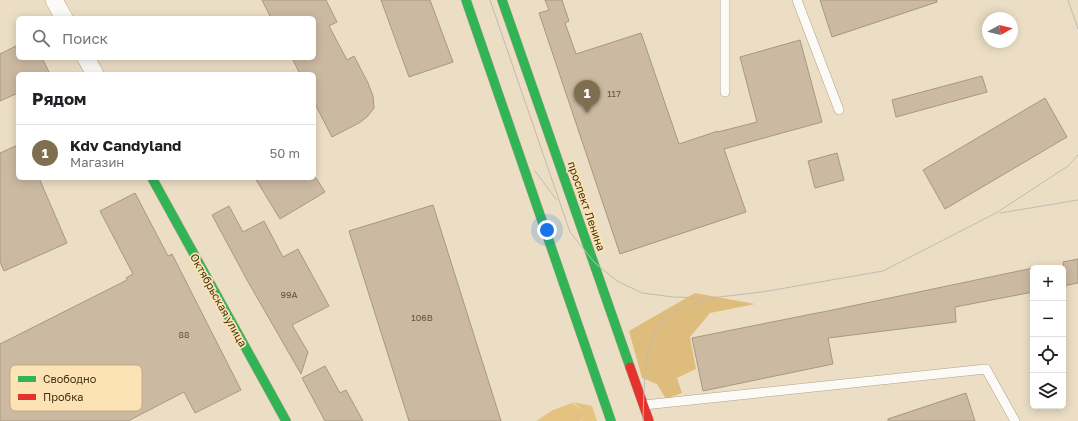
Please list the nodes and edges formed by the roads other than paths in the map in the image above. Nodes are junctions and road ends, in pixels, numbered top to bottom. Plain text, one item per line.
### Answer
1 (54, 0) edge
2 (466, 0) edge
3 (502, 0) edge
4 (725, 0) edge
5 (797, 0) edge
6 (63, 16) edge
7 (87, 60) edge
8 (94, 72) edge
9 (725, 92) dead end
10 (839, 110) dead end
11 (153, 180) edge
12 (644, 405) junction
13 (286, 421) edge
14 (611, 421) edge
15 (649, 421) edge
16 (1015, 421) edge

1 - 6 street
2 - 14 main road
3 - 12 main road, проспект Ленина
4 - 9 lane
5 - 10 lane
7 - 8 street
11 - 13 main road, Октябрьская улица
12 - 15 main road, проспект Ленина
12 - 16 lane

